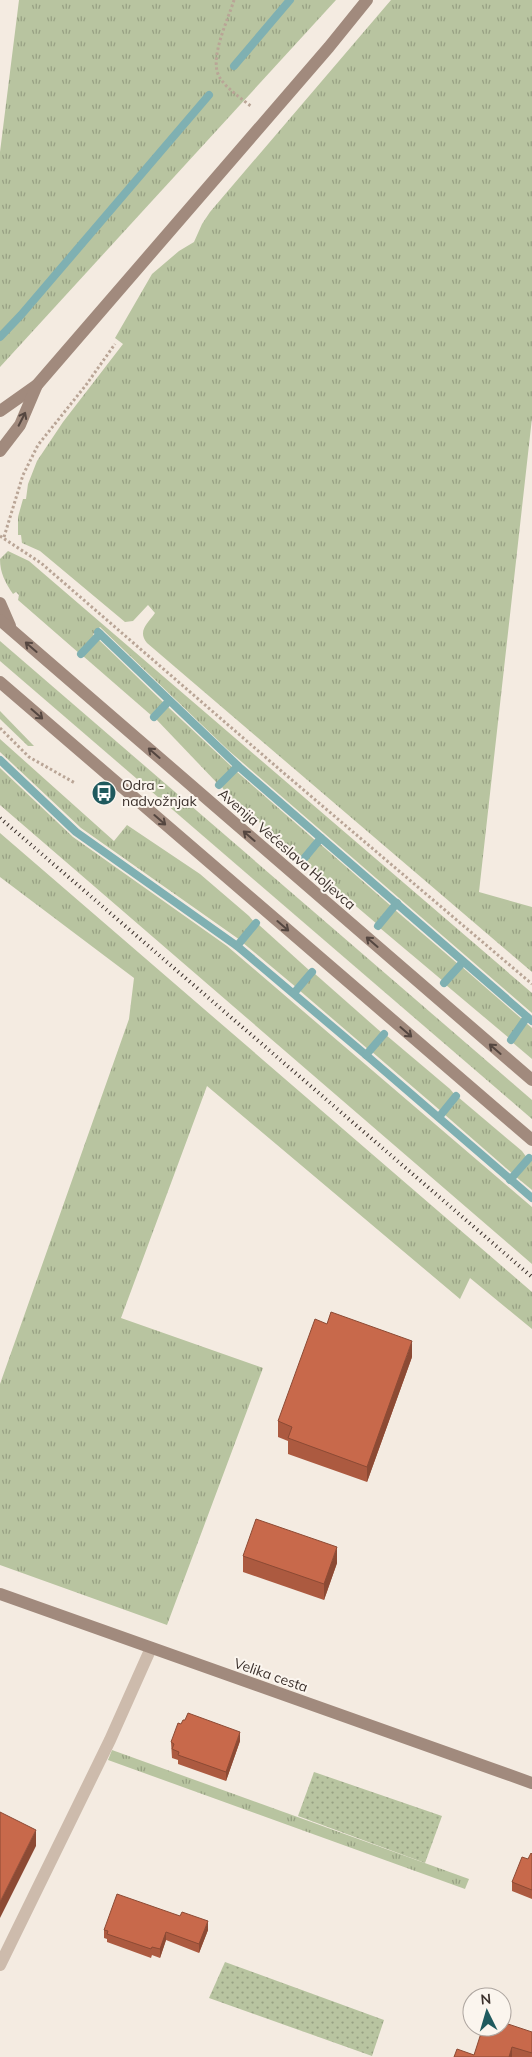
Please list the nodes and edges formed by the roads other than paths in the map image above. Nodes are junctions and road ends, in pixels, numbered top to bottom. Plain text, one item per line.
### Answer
1 (367, 0) edge
2 (37, 385) junction
3 (0, 410) edge
4 (0, 451) edge
5 (0, 603) edge
6 (0, 620) edge
7 (12, 631) junction
8 (0, 682) edge
9 (532, 1080) edge
10 (532, 1140) edge
11 (0, 1594) edge
12 (151, 1648) junction
13 (532, 1783) edge
14 (0, 1965) edge

1 - 2 main road
2 - 3 main road
4 -> 2 main road
5 - 7 main road
6 - 7 main road, Avenija Većeslava Holjevca
9 -> 7 main road, Avenija Većeslava Holjevca
8 -> 10 main road
11 - 12 main road, Velika cesta
12 - 13 main road, Velika cesta
12 - 14 lane

